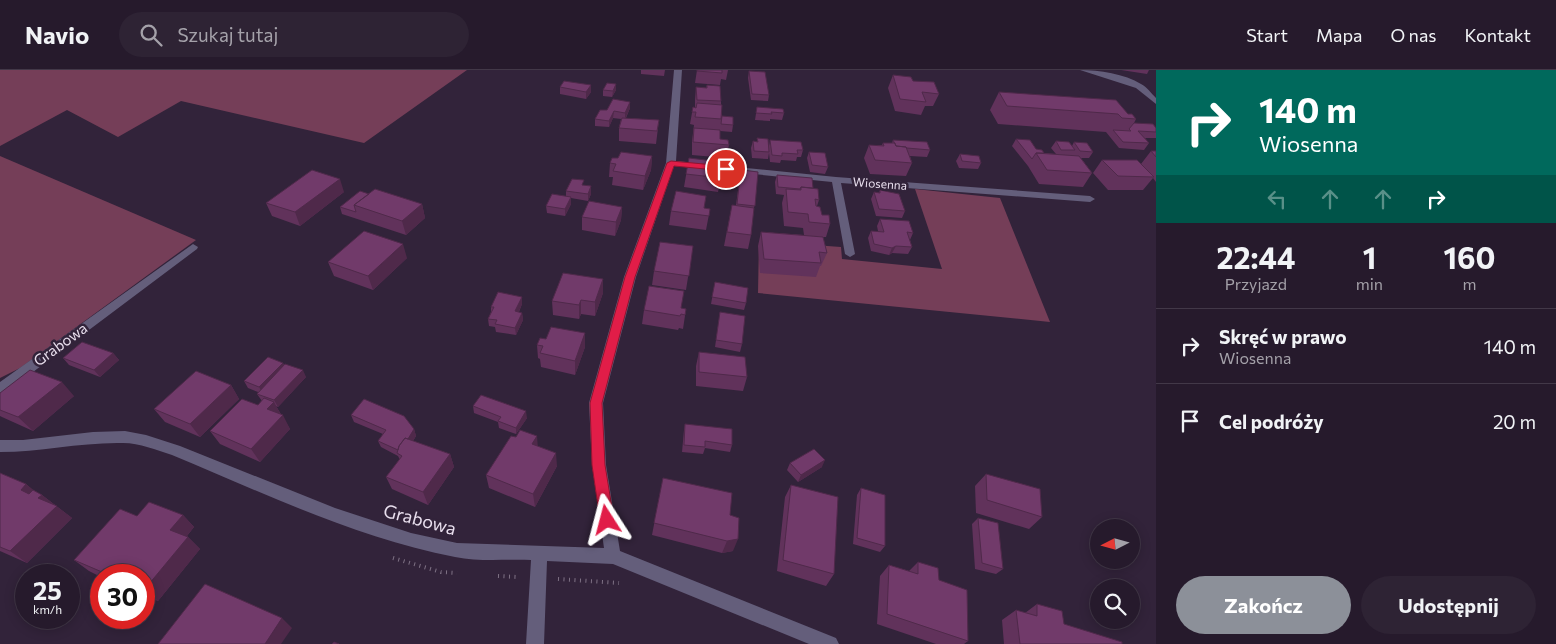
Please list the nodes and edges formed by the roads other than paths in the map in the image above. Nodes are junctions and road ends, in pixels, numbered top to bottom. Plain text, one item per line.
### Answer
1 (678, 70) edge
2 (1084, 70) edge
3 (1139, 86) junction
4 (1156, 89) edge
5 (1156, 102) edge
6 (671, 163) junction
7 (836, 180) junction
8 (1090, 199) dead end
9 (193, 247) dead end
10 (850, 254) dead end
11 (0, 389) edge
12 (0, 446) edge
13 (539, 553) junction
14 (613, 556) junction
15 (535, 644) edge
16 (830, 644) edge

1 - 6 street
2 - 3 street
3 - 4 street
3 - 5 street
6 - 7 street, Wiosenna
6 - 14 street
7 - 8 street, Wiosenna
7 - 10 street
9 - 11 street, Grabowa
12 - 13 street, Grabowa
13 - 14 street, Grabowa
13 - 15 street
14 - 16 street, Grabowa

